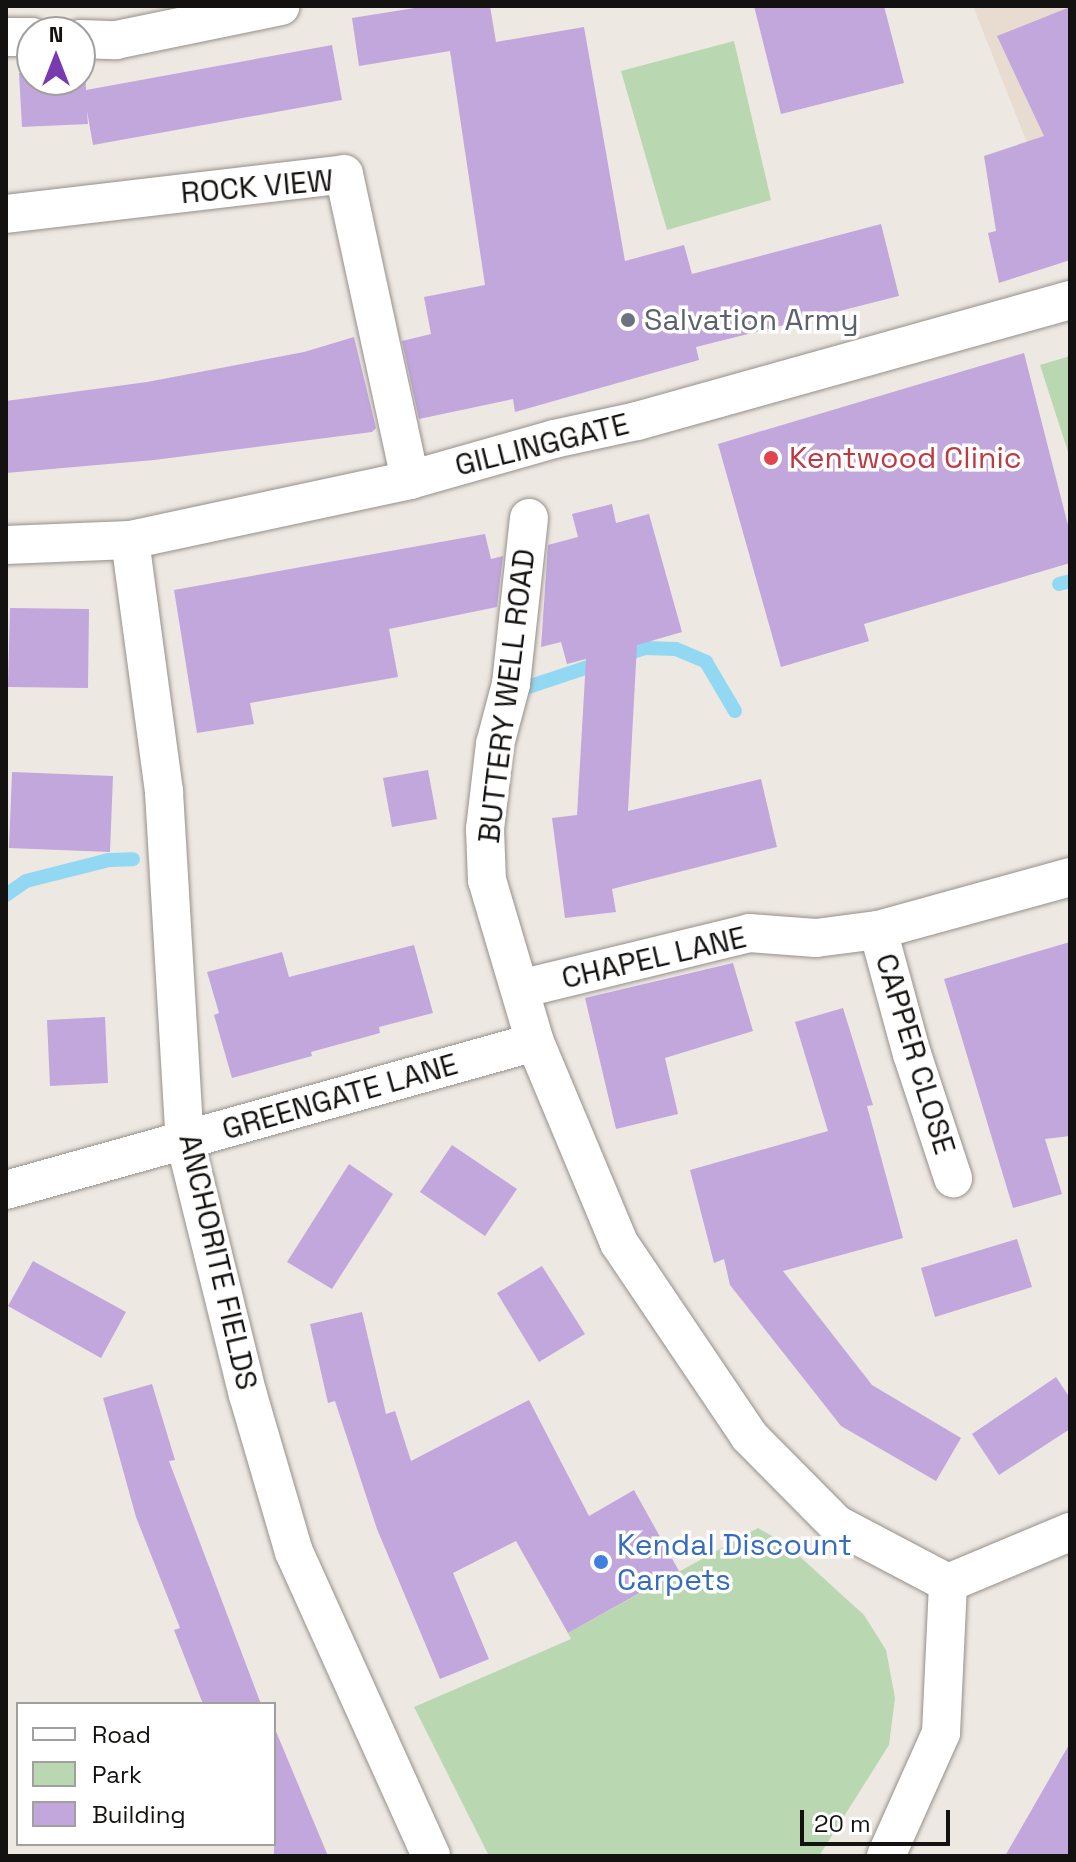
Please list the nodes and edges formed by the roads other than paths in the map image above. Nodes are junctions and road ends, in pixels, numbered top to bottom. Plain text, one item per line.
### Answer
1 (281, 6) edge
2 (96, 39) edge
3 (6, 214) edge
4 (1070, 300) edge
5 (410, 480) junction
6 (529, 518) dead end
7 (130, 540) junction
8 (6, 545) edge
9 (1070, 877) edge
10 (878, 930) junction
11 (520, 989) junction
12 (535, 1042) junction
13 (185, 1141) junction
14 (953, 1178) dead end
15 (6, 1190) edge
16 (1066, 1541) edge
17 (948, 1583) junction
18 (431, 1856) edge
19 (886, 1856) edge

1 - 2 street
3 - 5 street, ROCK VIEW
4 - 5 street, GILLINGGATE
5 - 7 street, GILLINGGATE
6 - 11 street, BUTTERY WELL ROAD
7 - 8 street, GILLINGGATE
7 - 13 street, ANCHORITE FIELDS
9 - 10 street, CHAPEL LANE
10 - 11 street, CHAPEL LANE
10 - 14 street, CAPPER CLOSE
11 - 12 street, BUTTERY WELL ROAD
12 - 13 street, GREENGATE LANE
12 - 17 street, BUTTERY WELL ROAD
13 - 15 street, GREENGATE LANE
13 - 18 street, ANCHORITE FIELDS
16 - 17 street
17 - 19 street

